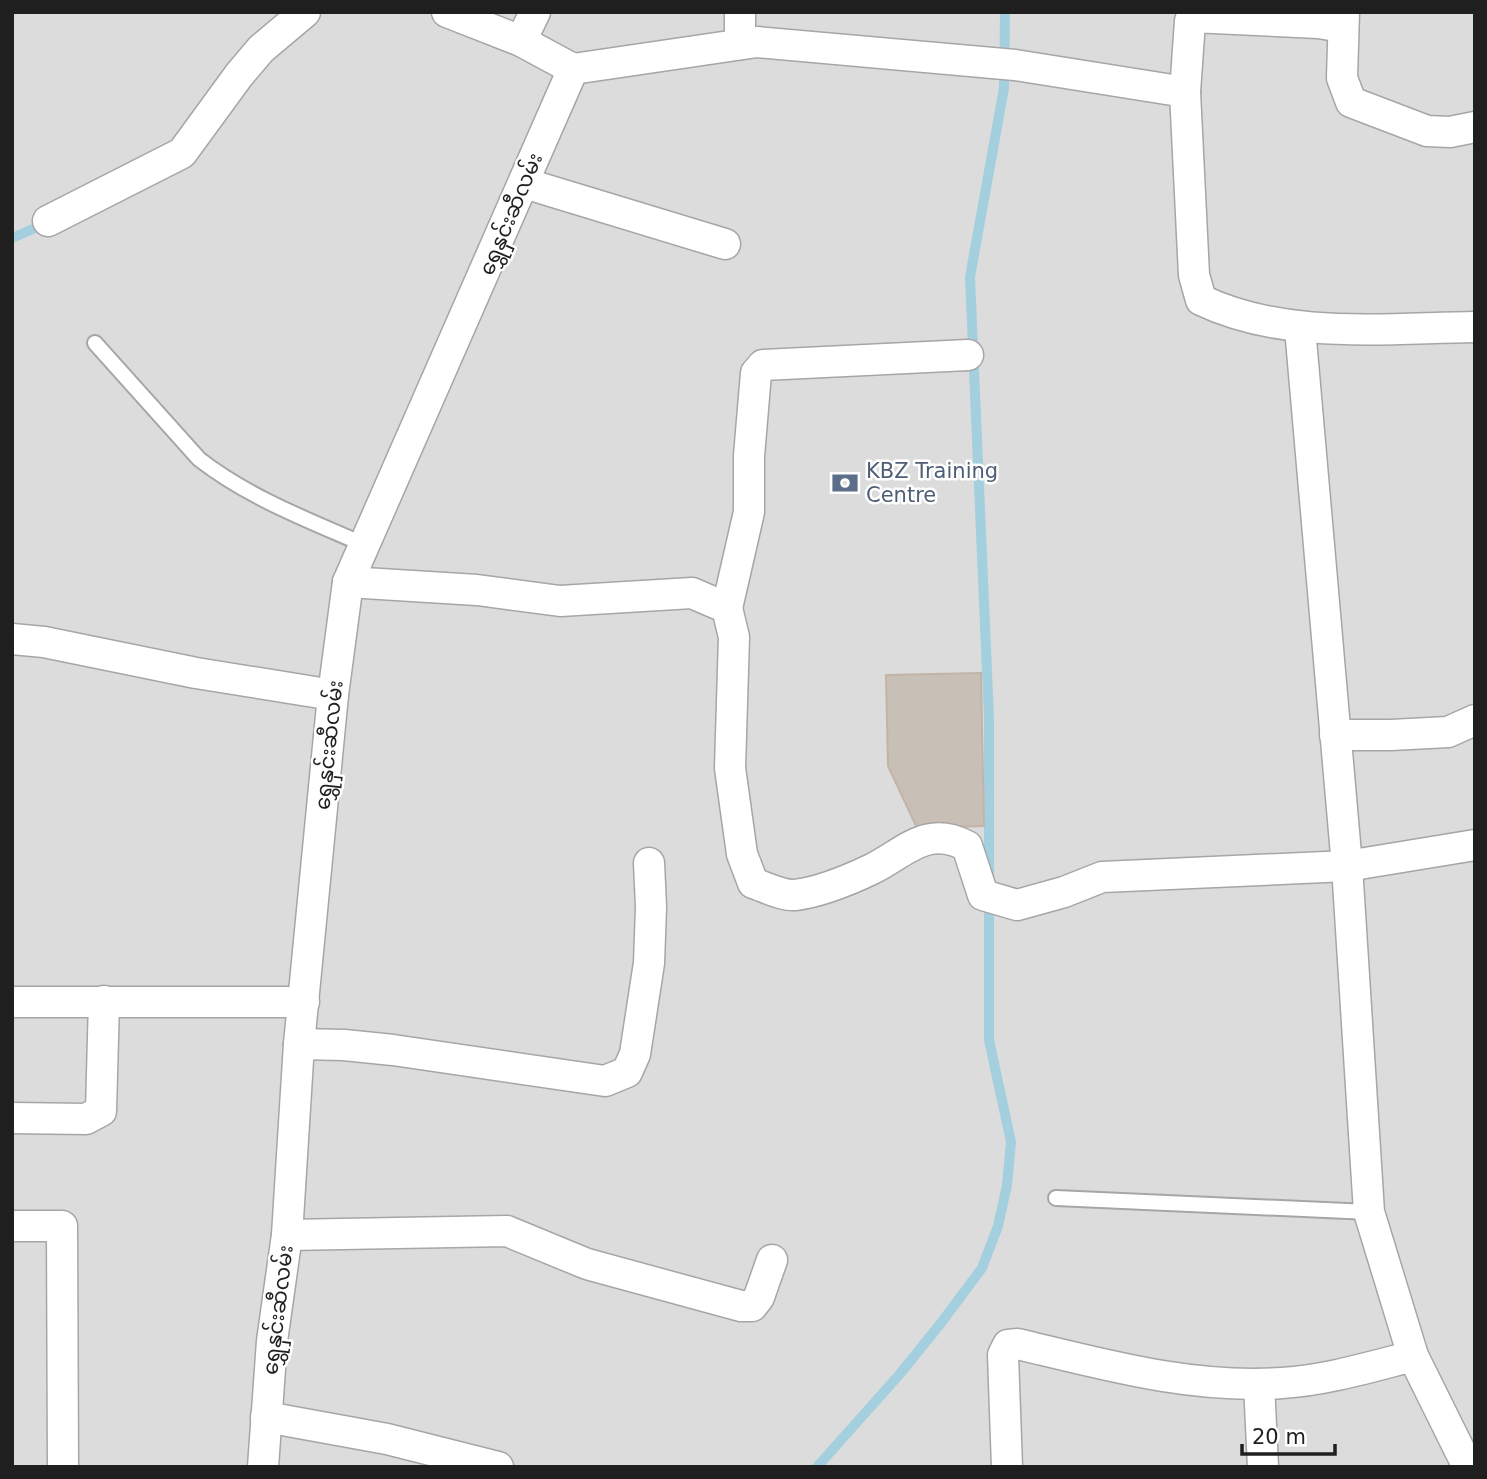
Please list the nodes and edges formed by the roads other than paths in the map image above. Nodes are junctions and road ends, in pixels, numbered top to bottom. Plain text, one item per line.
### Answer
1 (305, 12) edge
2 (447, 12) edge
3 (535, 12) edge
4 (740, 12) edge
5 (1344, 20) edge
6 (522, 41) junction
7 (740, 44) junction
8 (573, 69) junction
9 (1185, 92) junction
10 (1475, 127) edge
11 (524, 183) junction
12 (48, 221) dead end
13 (725, 244) dead end
14 (1475, 327) edge
15 (1300, 328) junction
16 (94, 343) dead end
17 (968, 355) dead end
18 (365, 545) junction
19 (348, 582) junction
20 (727, 608) junction
21 (12, 639) edge
22 (333, 695) junction
23 (1475, 720) edge
24 (1335, 735) junction
25 (1475, 845) edge
26 (649, 863) dead end
27 (1347, 866) junction
28 (104, 1001) junction
29 (12, 1002) edge
30 (304, 1002) junction
31 (299, 1044) junction
32 (12, 1118) edge
33 (1056, 1198) dead end
34 (1369, 1212) junction
35 (12, 1226) edge
36 (287, 1236) junction
37 (772, 1261) dead end
38 (1413, 1356) junction
39 (1259, 1384) junction
40 (266, 1417) junction
41 (63, 1467) edge
42 (263, 1467) edge
43 (498, 1467) edge
44 (1007, 1467) edge
45 (1264, 1467) edge
46 (1468, 1467) edge

1 - 12 street
2 - 6 street
3 - 6 street
4 - 7 street
5 - 9 street
5 - 10 street
6 - 8 street
7 - 8 street
7 - 9 street
8 - 11 street, ရွှေနှင်းဆီလမ်း
9 - 15 street
11 - 13 street
11 - 18 street, ရွှေနှင်းဆီလမ်း
14 - 15 street
15 - 24 street
16 - 18 lane
17 - 20 street
18 - 19 street, ရွှေနှင်းဆီလမ်း
19 - 20 street
19 - 22 street, ရွှေနှင်းဆီလမ်း
20 - 27 street
21 - 22 street
22 - 30 street, ရွှေနှင်းဆီလမ်း
23 - 24 street
24 - 27 street
25 - 27 street
26 - 31 street
27 - 34 street
28 - 29 street
28 - 30 street
28 - 32 street
30 - 31 street, ရွှေနှင်းဆီလမ်း
31 - 36 street, ရွှေနှင်းဆီလမ်း
33 - 34 lane
34 - 38 street
35 - 41 street
36 - 37 street
36 - 40 street, ရွှေနှင်းဆီလမ်း
38 - 39 street
38 - 46 street
39 - 44 street
39 - 45 street
40 - 42 street, ရွှေနှင်းဆီလမ်း
40 - 43 street

